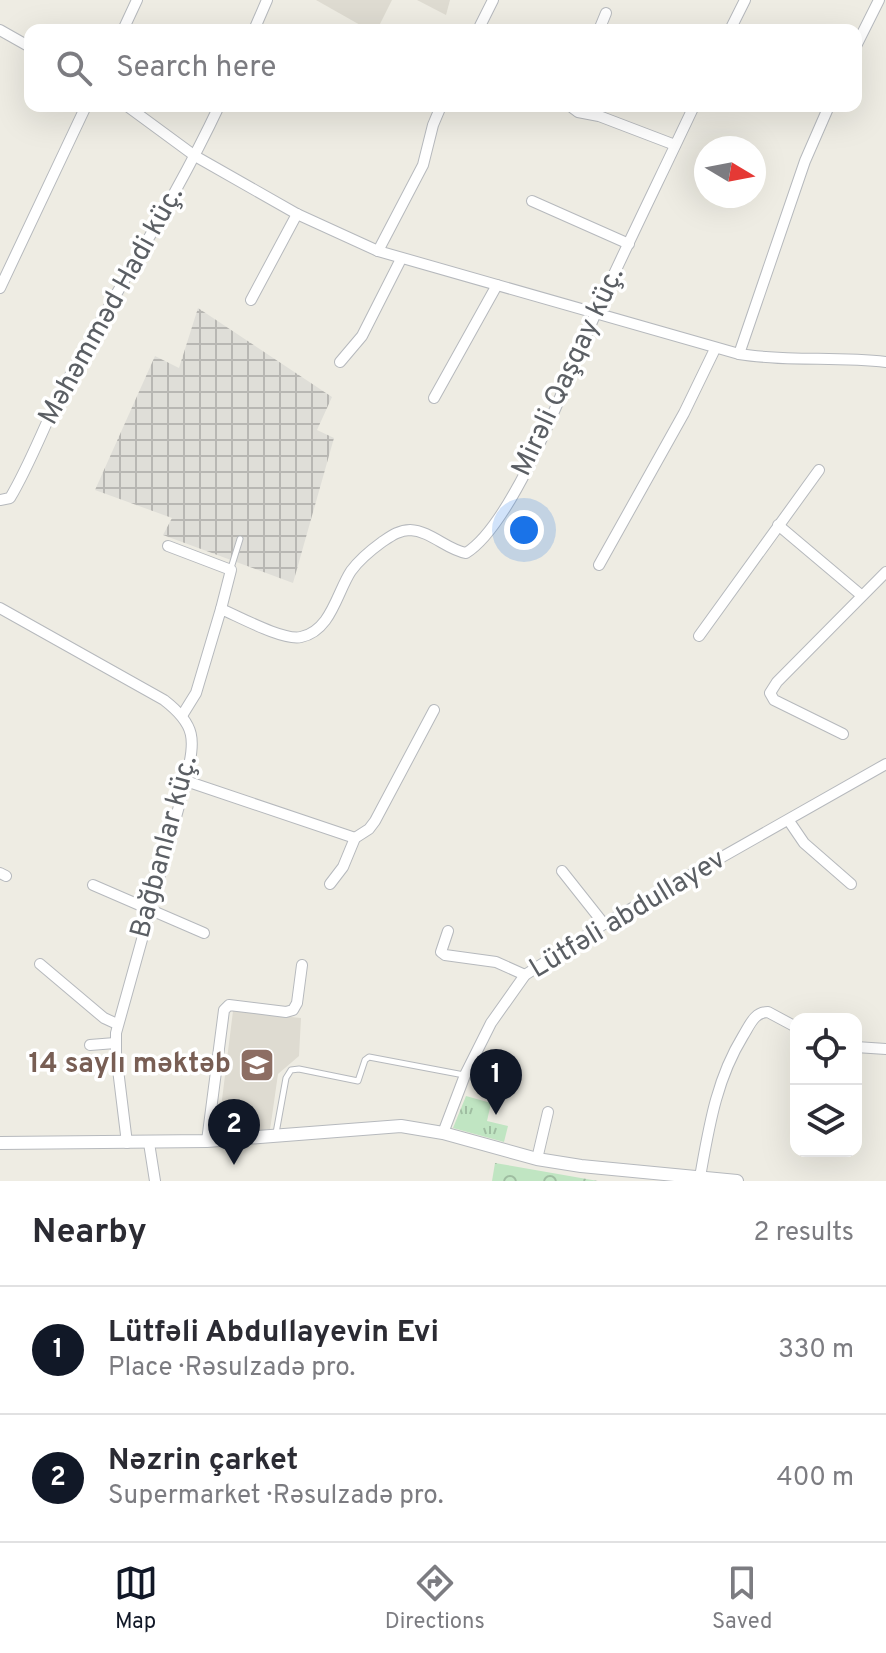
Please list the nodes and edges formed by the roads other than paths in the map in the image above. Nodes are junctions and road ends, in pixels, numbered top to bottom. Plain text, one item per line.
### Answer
1 (137, 0) edge
2 (267, 0) edge
3 (493, 0) edge
4 (745, 0) edge
5 (879, 0) edge
6 (606, 13) dead end
7 (126, 24) edge
8 (257, 24) edge
9 (481, 24) edge
10 (601, 24) edge
11 (733, 24) edge
12 (0, 30) edge
13 (862, 34) edge
14 (24, 44) edge
15 (83, 112) edge
16 (135, 112) edge
17 (216, 112) edge
18 (438, 112) edge
19 (578, 112) edge
20 (691, 112) edge
21 (826, 112) edge
22 (675, 145) junction
23 (195, 156) junction
24 (532, 201) dead end
25 (297, 214) junction
26 (629, 244) junction
27 (378, 251) junction
28 (401, 259) junction
29 (497, 285) junction
30 (0, 288) edge
31 (251, 300) dead end
32 (596, 314) junction
33 (715, 349) junction
34 (739, 354) junction
35 (340, 362) dead end
36 (886, 362) edge
37 (434, 398) dead end
38 (819, 470) dead end
39 (0, 500) edge
40 (778, 525) junction
41 (240, 539) dead end
42 (168, 546) dead end
43 (599, 565) dead end
44 (231, 570) junction
45 (886, 572) edge
46 (861, 595) junction
47 (0, 608) edge
48 (221, 609) junction
49 (699, 636) dead end
50 (434, 710) dead end
51 (183, 714) junction
52 (843, 734) dead end
53 (886, 764) edge
54 (186, 781) junction
55 (789, 821) junction
56 (355, 838) junction
57 (562, 871) dead end
58 (330, 884) dead end
59 (851, 884) dead end
60 (93, 885) dead end
61 (149, 911) junction
62 (604, 924) junction
63 (448, 931) dead end
64 (204, 933) dead end
65 (40, 964) dead end
66 (302, 965) dead end
67 (525, 975) junction
68 (117, 1024) junction
69 (790, 1024) edge
70 (115, 1043) junction
71 (90, 1045) dead end
72 (862, 1047) edge
73 (886, 1049) edge
74 (465, 1075) junction
75 (548, 1112) dead end
76 (443, 1133) junction
77 (276, 1137) junction
78 (207, 1141) junction
79 (0, 1143) edge
80 (127, 1143) junction
81 (149, 1143) junction
82 (537, 1159) junction
83 (700, 1177) junction
84 (155, 1181) edge
85 (737, 1181) edge

1 - 7 street
2 - 8 street
3 - 9 street
4 - 11 street
5 - 13 street
6 - 10 street
12 - 14 street
15 - 30 street
16 - 23 street
17 - 23 street, Məhəmməd Hadi küç.
18 - 27 street
19 - 22 street
20 - 22 street, Mirəli Qaşqay küç.
21 - 34 street
22 - 26 street, Mirəli Qaşqay küç.
23 - 25 street
23 - 39 street, Məhəmməd Hadi küç.
24 - 26 street
25 - 27 street
25 - 31 street
26 - 32 street, Mirəli Qaşqay küç.
27 - 28 street
28 - 29 street
28 - 35 street
29 - 32 street
29 - 37 street
32 - 33 street
32 - 48 street, Mirəli Qaşqay küç.
33 - 34 street
33 - 43 street
34 - 36 street
38 - 40 street
40 - 46 street
40 - 49 street
41 - 44 lane
42 - 44 street
44 - 48 street
45 - 46 street
46 - 52 street
47 - 51 street, Bağbanlar küç.
48 - 51 street
50 - 56 street
51 - 54 street, Bağbanlar küç.
53 - 55 street, Lütfəli abdullayev
54 - 56 street
54 - 61 street, Bağbanlar küç.
55 - 59 street
55 - 62 street, Lütfəli abdullayev
56 - 58 street
57 - 62 street
60 - 61 street
61 - 64 street
61 - 68 street, Bağbanlar küç.
62 - 67 street, Lütfəli abdullayev
63 - 67 street
65 - 68 street
66 - 78 street
67 - 74 street, Lütfəli abdullayev
68 - 70 street, Bağbanlar küç.
69 - 83 street
70 - 71 street
70 - 80 street, Bağbanlar küç.
72 - 73 street
74 - 76 street, Lütfəli abdullayev
74 - 77 lane
75 - 82 street
76 - 77 street
76 - 82 street
77 - 78 street
78 - 81 street
79 - 80 street
80 - 81 street
81 - 84 street
82 - 83 street
83 - 85 street

